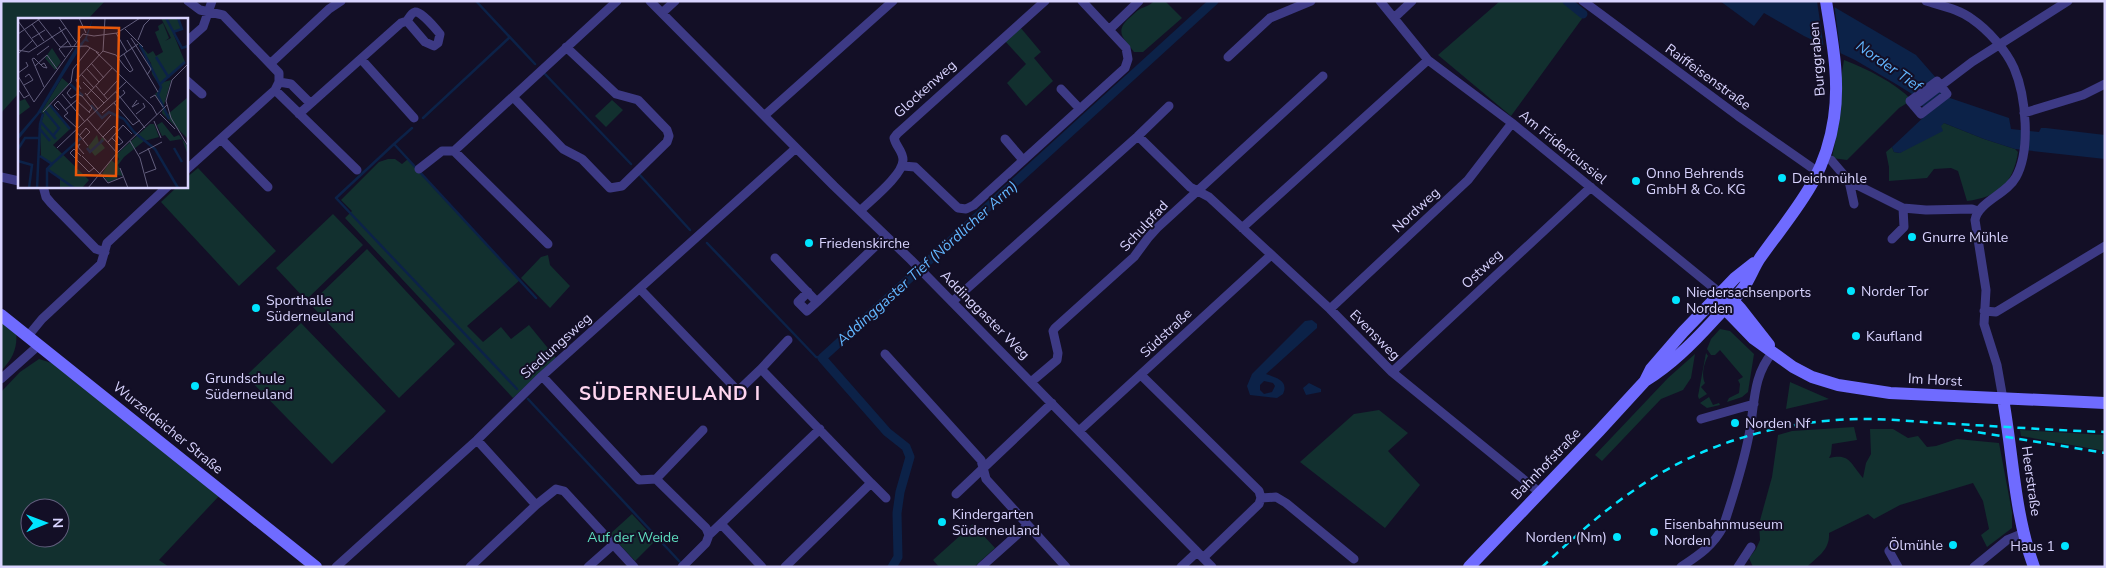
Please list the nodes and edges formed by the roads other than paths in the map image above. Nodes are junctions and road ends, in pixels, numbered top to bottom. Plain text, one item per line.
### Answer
1 (188, 1) edge
2 (212, 1) edge
3 (341, 1) edge
4 (617, 1) edge
5 (650, 1) edge
6 (675, 1) edge
7 (892, 1) edge
8 (1045, 1) edge
9 (1082, 1) edge
10 (1140, 1) edge
11 (1311, 1) edge
12 (1380, 1) edge
13 (1412, 1) edge
14 (1583, 1) edge
15 (1826, 1) edge
16 (1926, 1) edge
17 (2068, 1) edge
18 (2052, 5) edge
19 (208, 13) junction
20 (662, 13) junction
21 (1394, 18) junction
22 (407, 21) dead end
23 (1110, 29) junction
24 (188, 40) edge
25 (1998, 45) junction
26 (566, 47) junction
27 (1228, 57) dead end
28 (361, 59) junction
29 (1428, 60) junction
30 (270, 64) junction
31 (1323, 76) dead end
32 (188, 82) edge
33 (2105, 84) edge
34 (277, 86) junction
35 (1061, 89) dead end
36 (202, 94) dead end
37 (514, 98) junction
38 (310, 103) junction
39 (1170, 106) dead end
40 (1914, 106) dead end
41 (1080, 109) junction
42 (2024, 113) junction
43 (299, 114) junction
44 (765, 115) junction
45 (414, 118) dead end
46 (1512, 123) junction
47 (1138, 136) junction
48 (221, 139) junction
49 (1005, 140) dead end
50 (796, 148) junction
51 (454, 151) junction
52 (1023, 160) junction
53 (1831, 160) dead end
54 (903, 166) junction
55 (188, 168) edge
56 (419, 169) dead end
57 (357, 170) dead end
58 (1818, 172) junction
59 (1, 177) edge
60 (18, 181) edge
61 (1849, 181) junction
62 (268, 187) dead end
63 (1591, 187) junction
64 (44, 188) edge
65 (166, 188) edge
66 (1198, 192) junction
67 (1854, 204) dead end
68 (1903, 208) junction
69 (860, 211) junction
70 (1978, 211) junction
71 (1242, 228) junction
72 (886, 236) junction
73 (1892, 239) dead end
74 (548, 244) dead end
75 (2105, 246) edge
76 (104, 252) junction
77 (1271, 255) junction
78 (775, 258) dead end
79 (1759, 260) junction
80 (640, 289) junction
81 (808, 292) junction
82 (1720, 293) junction
83 (816, 302) junction
84 (952, 302) junction
85 (1729, 304) junction
86 (1330, 309) junction
87 (1984, 311) junction
88 (1, 315) edge
89 (28, 336) junction
90 (788, 340) dead end
91 (39, 344) junction
92 (1773, 352) junction
93 (885, 354) dead end
94 (761, 369) junction
95 (1392, 372) junction
96 (1141, 375) junction
97 (542, 376) junction
98 (1, 379) edge
99 (1645, 381) junction
100 (1031, 382) junction
101 (2003, 399) junction
102 (2105, 403) edge
103 (1052, 404) junction
104 (1754, 404) junction
105 (1701, 419) dead end
106 (820, 429) junction
107 (703, 430) dead end
108 (1079, 431) junction
109 (477, 440) junction
110 (983, 470) junction
111 (656, 479) junction
112 (871, 482) junction
113 (1539, 492) junction
114 (956, 494) dead end
115 (886, 498) dead end
116 (1261, 498) junction
117 (536, 505) junction
118 (721, 524) junction
119 (1028, 525) junction
120 (2024, 533) junction
121 (709, 535) junction
122 (614, 544) junction
123 (1895, 545) dead end
124 (1751, 548) dead end
125 (1200, 555) junction
126 (1354, 559) dead end
127 (316, 567) edge
128 (336, 567) edge
129 (470, 567) edge
130 (588, 567) edge
131 (634, 567) edge
132 (682, 567) edge
133 (762, 567) edge
134 (785, 567) edge
135 (981, 567) edge
136 (1066, 567) edge
137 (1181, 567) edge
138 (1212, 567) edge
139 (1469, 567) edge
140 (1682, 567) edge
141 (1738, 567) edge
142 (1898, 567) edge
143 (1974, 567) edge
144 (2034, 567) edge

1 - 19 street
2 - 19 street
3 - 30 street
4 - 26 street
5 - 20 street, Addinggaster Weg
6 - 20 street
7 - 44 street
8 - 54 street, Glockenweg
9 - 23 street
10 - 23 street
11 - 27 street
12 - 21 street, Am Fridericussiel
13 - 21 street
14 - 58 street, Raiffeisenstraße
15 - 58 main road, Burggraben
16 - 25 street
17 - 18 street
18 - 25 street
19 - 24 street
19 - 30 street
20 - 44 street, Addinggaster Weg
21 - 29 street, Am Fridericussiel
22 - 28 street
23 - 41 street
25 - 40 street
25 - 42 street
26 - 37 street
26 - 37 street
28 - 38 street
28 - 45 street
29 - 46 street, Am Fridericussiel
29 - 71 street
30 - 34 street
31 - 66 street, Schulpfad
32 - 36 street
33 - 42 street
34 - 38 street
34 - 43 street
34 - 48 street
35 - 41 street
37 - 51 street
38 - 43 street
39 - 47 street
41 - 52 street
42 - 70 street
43 - 57 street
44 - 50 street, Addinggaster Weg
46 - 63 street, Am Fridericussiel
46 - 86 street, Nordweg
47 - 66 street, Evensweg
47 - 84 street
48 - 55 street
48 - 62 street
49 - 52 street
50 - 69 street, Addinggaster Weg
50 - 80 street, Siedlungsweg
51 - 56 street
51 - 74 street
52 - 54 street
53 - 61 street
54 - 69 street
58 - 79 main road, Bahnhofstraße
59 - 60 street
61 - 67 street
61 - 68 street
63 - 82 street, Am Fridericussiel
63 - 95 street, Ostweg
64 - 76 street
65 - 76 street
66 - 71 street, Evensweg
66 - 100 street, Schulpfad
68 - 70 street
68 - 73 street
69 - 72 street, Addinggaster Weg
70 - 87 street
71 - 77 street, Evensweg
72 - 83 street
72 - 84 street, Addinggaster Weg
75 - 87 street
76 - 89 street
77 - 86 street, Evensweg
77 - 96 street, Südstraße
78 - 81 street
79 - 82 main road, Bahnhofstraße
79 - 85 main road, Bahnhofstraße
80 - 94 street
80 - 97 street, Siedlungsweg
81 - 83 street
81 - 83 street
82 - 85 main road, Im Horst
82 - 99 main road, Bahnhofstraße
84 - 100 street, Addinggaster Weg
85 - 92 main road, Im Horst
85 - 99 main road, Bahnhofstraße
86 - 95 street, Evensweg
87 - 101 street
88 - 89 main road, Wurzeldeicher Straße
89 - 91 main road, Wurzeldeicher Straße
90 - 94 street
91 - 98 street
91 - 127 main road, Wurzeldeicher Straße
92 - 101 main road, Im Horst
92 - 104 street
93 - 110 street
94 - 106 street
95 - 113 street, Evensweg
96 - 108 street, Südstraße
96 - 116 street
97 - 109 street, Siedlungsweg
97 - 111 street
99 - 113 main road, Bahnhofstraße
100 - 103 street, Addinggaster Weg
101 - 102 main road, Im Horst
101 - 120 main road, Heerstraße
103 - 108 street, Addinggaster Weg
103 - 110 street
104 - 105 street
104 - 140 street
106 - 112 street
106 - 118 street
107 - 111 street
108 - 125 street, Addinggaster Weg
109 - 117 street
109 - 128 street, Siedlungsweg
110 - 114 street
110 - 119 street
111 - 121 street
112 - 115 street
112 - 134 street
113 - 139 main road, Bahnhofstraße
116 - 125 street
116 - 126 street
117 - 122 street
117 - 129 street
118 - 121 street
118 - 133 street
119 - 135 street
119 - 136 street
120 - 143 street
120 - 144 main road, Heerstraße
121 - 132 street
122 - 130 street
122 - 131 street
123 - 142 street
124 - 141 street
125 - 137 street
125 - 138 street, Addinggaster Weg

